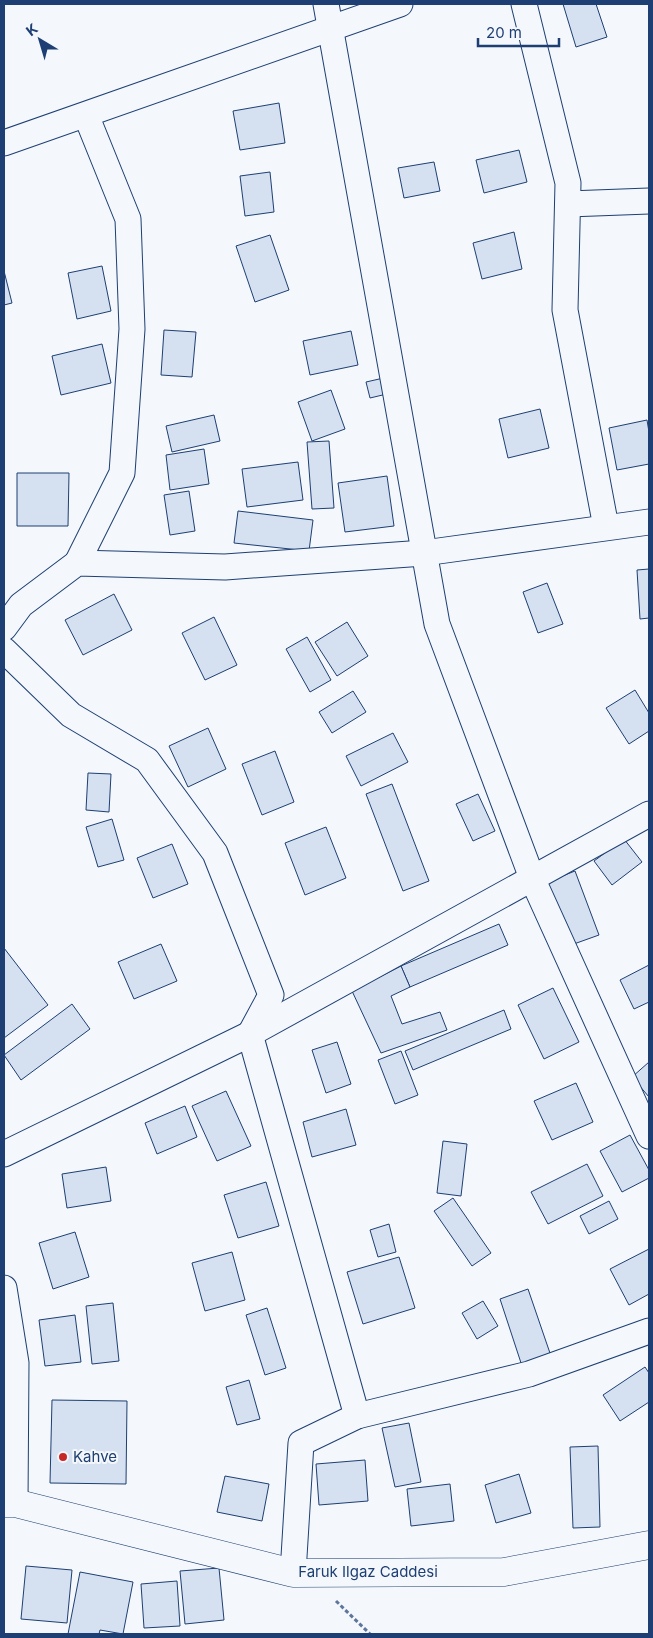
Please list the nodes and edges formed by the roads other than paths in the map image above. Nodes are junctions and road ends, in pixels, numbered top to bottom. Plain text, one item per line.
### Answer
1 (326, 4) edge
2 (400, 4) edge
3 (524, 4) edge
4 (331, 28) junction
5 (86, 115) junction
6 (4, 143) edge
7 (649, 202) edge
8 (568, 204) junction
9 (649, 522) edge
10 (606, 527) junction
11 (424, 552) junction
12 (77, 563) junction
13 (12, 599) edge
14 (4, 628) edge
15 (4, 650) edge
16 (649, 814) edge
17 (532, 878) junction
18 (250, 1034) junction
19 (649, 1136) edge
20 (4, 1154) edge
21 (4, 1288) edge
22 (649, 1331) edge
23 (357, 1416) junction
24 (9, 1503) edge
25 (649, 1546) edge
26 (300, 1573) junction

1 - 4 street
2 - 4 street
3 - 8 street
4 - 5 street
4 - 11 street
5 - 6 street
5 - 12 street
7 - 8 street
8 - 10 street
9 - 10 street
10 - 11 street
11 - 12 street
11 - 17 street
12 - 13 street
13 - 14 street
15 - 18 street
16 - 17 street
17 - 18 street
17 - 19 street
18 - 20 street
18 - 23 street
21 - 24 street
22 - 23 street
23 - 26 street
24 - 26 street, Faruk Ilgaz Caddesi
25 - 26 street, Faruk Ilgaz Caddesi

